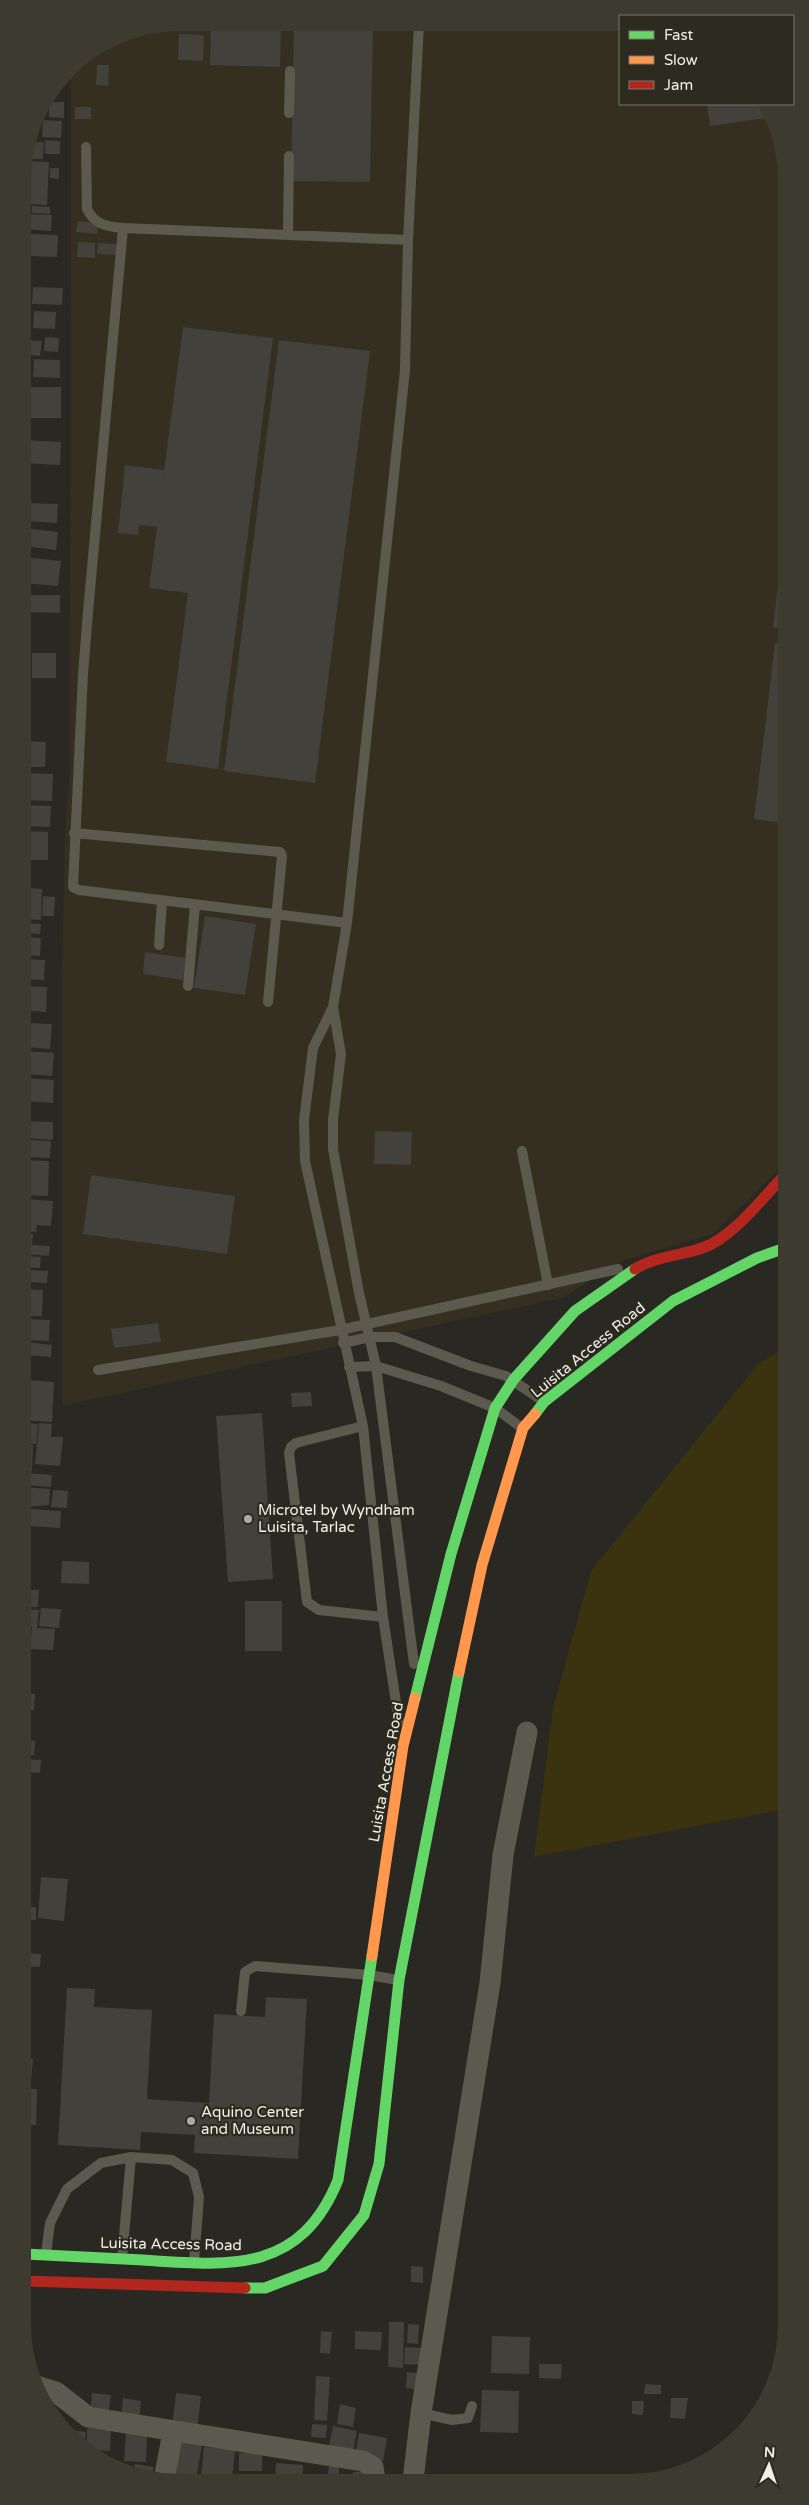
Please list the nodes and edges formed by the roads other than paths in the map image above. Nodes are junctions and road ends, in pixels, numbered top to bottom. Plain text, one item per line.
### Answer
1 (419, 31) edge
2 (290, 71) dead end
3 (289, 113) dead end
4 (86, 147) dead end
5 (289, 156) dead end
6 (123, 228) junction
7 (288, 235) junction
8 (408, 240) junction
9 (74, 833) junction
10 (162, 901) junction
11 (195, 905) junction
12 (277, 916) junction
13 (347, 922) junction
14 (160, 945) dead end
15 (188, 986) dead end
16 (268, 1002) dead end
17 (333, 1007) junction
18 (522, 1151) dead end
19 (778, 1183) edge
20 (778, 1251) edge
21 (646, 1262) junction
22 (548, 1285) junction
23 (367, 1322) junction
24 (340, 1330) junction
25 (370, 1337) junction
26 (343, 1343) junction
27 (376, 1366) junction
28 (349, 1367) junction
29 (98, 1370) dead end
30 (514, 1379) junction
31 (544, 1402) junction
32 (495, 1408) junction
33 (363, 1426) junction
34 (523, 1428) junction
35 (383, 1617) junction
36 (417, 1688) junction
37 (527, 1732) dead end
38 (403, 1746) junction
39 (370, 1975) junction
40 (399, 1980) junction
41 (241, 2011) dead end
42 (131, 2157) junction
43 (31, 2254) edge
44 (45, 2255) junction
45 (122, 2258) junction
46 (194, 2262) junction
47 (31, 2281) edge
48 (192, 2288) junction
49 (46, 2389) edge
50 (472, 2406) dead end
51 (421, 2413) junction
52 (173, 2432) junction
53 (165, 2472) edge
54 (374, 2474) edge
55 (414, 2474) edge

1 - 8 lane
2 - 3 lane
4 - 6 lane
5 - 7 lane
6 - 7 lane
6 - 9 lane
7 - 8 lane
8 - 13 lane
9 - 10 lane
9 - 12 lane
10 - 11 lane
10 - 14 lane
11 - 12 lane
11 - 15 lane
12 - 13 lane
12 - 16 lane
13 - 17 lane
17 - 23 lane
17 - 24 lane
18 - 22 lane
19 - 21 main road, Luisita Access Road
20 - 31 main road, Luisita Access Road
21 - 22 lane
21 - 30 main road, Luisita Access Road
22 - 23 lane
23 - 24 lane
23 - 25 lane
24 - 26 lane
24 - 29 lane
25 - 26 lane
25 - 27 lane
25 - 30 lane
26 - 28 lane
27 - 28 lane
27 - 32 lane
27 - 36 lane
28 - 33 lane
30 - 31 lane
30 - 32 main road, Luisita Access Road
31 - 34 main road, Luisita Access Road
32 - 34 lane
32 - 36 main road, Luisita Access Road
33 - 35 lane
33 - 35 lane
34 - 40 main road, Luisita Access Road
35 - 38 lane
36 - 38 main road, Luisita Access Road
37 - 51 street
38 - 39 main road, Luisita Access Road
39 - 40 lane
39 - 41 lane
39 - 46 main road, Luisita Access Road
40 - 48 main road, Luisita Access Road
42 - 44 lane
42 - 45 lane
42 - 46 lane
43 - 44 main road, Luisita Access Road
44 - 45 main road, Luisita Access Road
45 - 46 main road, Luisita Access Road
46 - 48 lane
47 - 48 main road, Luisita Access Road
49 - 52 street
50 - 51 lane
51 - 55 street
52 - 53 street
52 - 54 street

